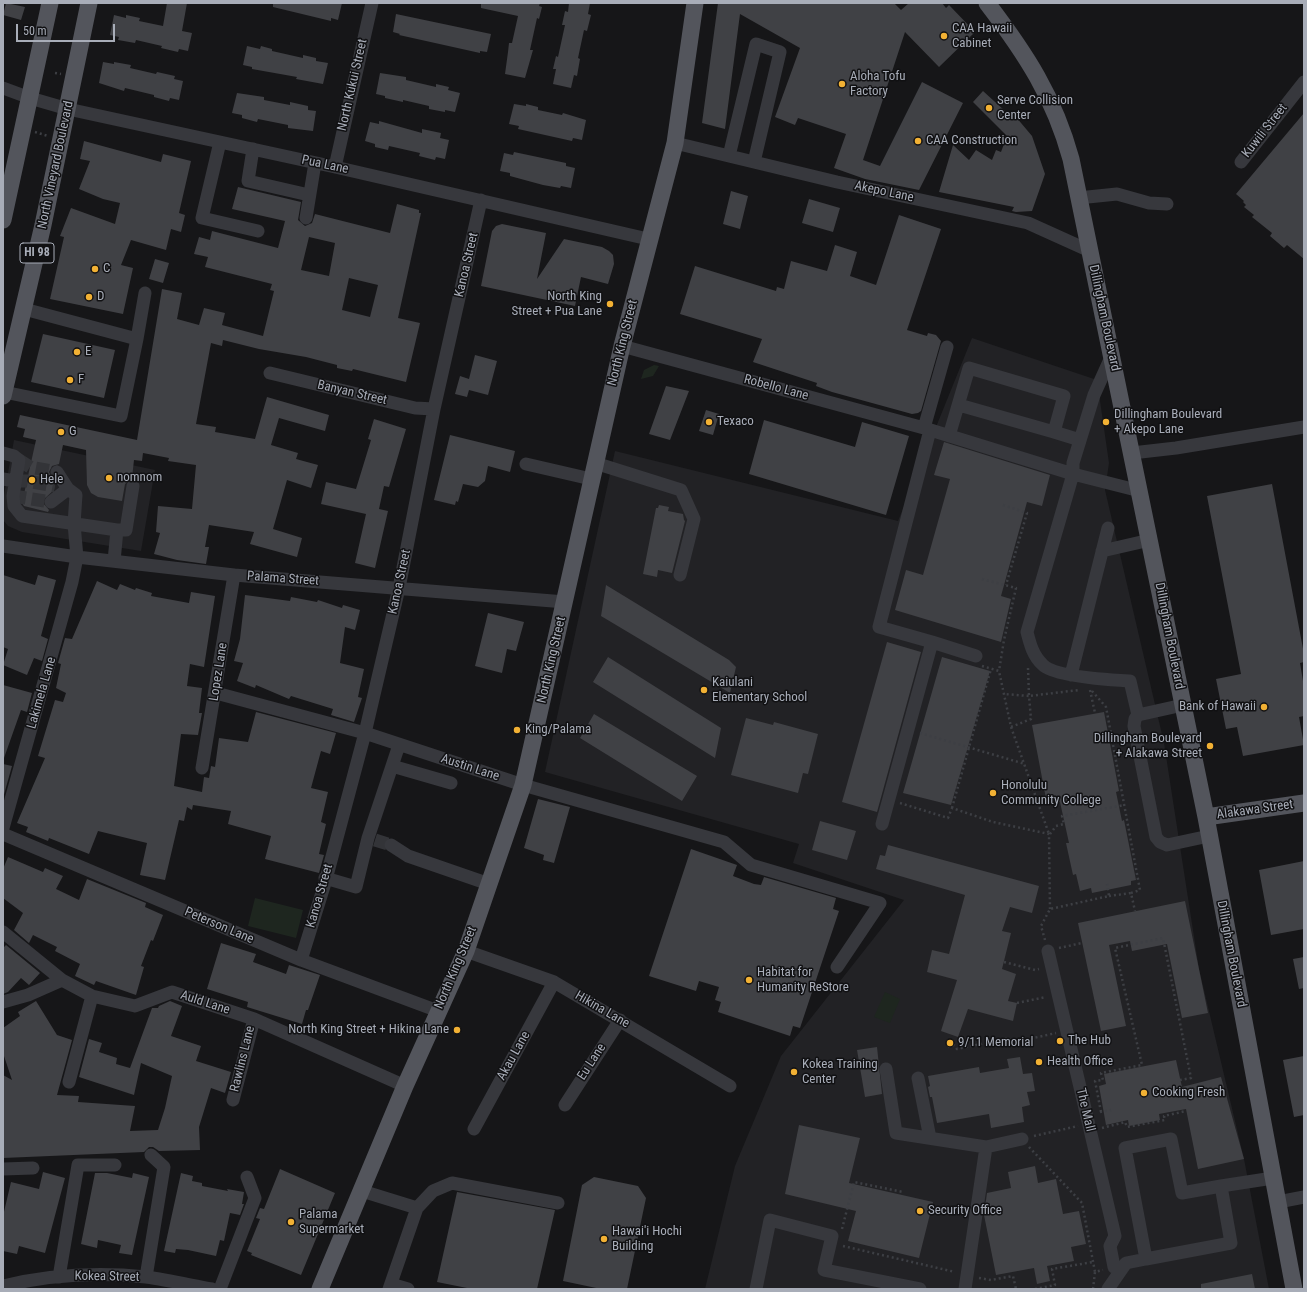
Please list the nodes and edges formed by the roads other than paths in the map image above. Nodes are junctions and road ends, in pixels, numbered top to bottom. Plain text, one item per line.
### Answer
1 (50, 3) edge
2 (89, 3) edge
3 (372, 3) edge
4 (695, 3) edge
5 (987, 3) edge
6 (1304, 82) edge
7 (3, 88) edge
8 (30, 98) junction
9 (68, 109) junction
10 (220, 142) junction
11 (675, 143) junction
12 (254, 150) junction
13 (729, 156) junction
14 (754, 162) junction
15 (1241, 162) dead end
16 (316, 163) junction
17 (335, 167) junction
18 (309, 194) junction
19 (1078, 198) junction
20 (481, 200) junction
21 (5, 201) edge
22 (1167, 204) dead end
23 (306, 218) dead end
24 (3, 220) edge
25 (258, 231) dead end
26 (648, 239) junction
27 (1090, 251) junction
28 (145, 293) dead end
29 (24, 309) junction
30 (137, 338) junction
31 (622, 346) junction
32 (947, 347) dead end
33 (1112, 355) junction
34 (270, 373) dead end
35 (3, 394) edge
36 (959, 405) junction
37 (434, 409) junction
38 (1304, 426) edge
39 (927, 429) junction
40 (1054, 432) junction
41 (949, 436) junction
42 (1080, 440) junction
43 (3, 453) edge
44 (1132, 453) junction
45 (595, 463) junction
46 (526, 464) dead end
47 (57, 472) dead end
48 (1074, 474) junction
49 (591, 479) junction
50 (9, 480) edge
51 (133, 486) dead end
52 (61, 487) junction
53 (1140, 491) junction
54 (52, 502) dead end
55 (74, 524) junction
56 (1108, 528) dead end
57 (117, 530) junction
58 (1150, 540) junction
59 (3, 546) edge
60 (1102, 551) junction
61 (77, 557) junction
62 (114, 561) junction
63 (680, 574) dead end
64 (234, 575) junction
65 (399, 588) junction
66 (565, 602) junction
67 (932, 642) junction
68 (976, 660) road end
69 (1071, 675) junction
70 (216, 693) junction
71 (1183, 705) junction
72 (1138, 715) junction
73 (365, 733) junction
74 (399, 745) junction
75 (392, 766) junction
76 (202, 768) dead end
77 (451, 784) dead end
78 (523, 784) junction
79 (1304, 803) edge
80 (1206, 817) junction
81 (882, 824) dead end
82 (3, 828) edge
83 (3, 834) edge
84 (1209, 836) junction
85 (391, 845) tunnel mouth
86 (325, 878) junction
87 (489, 884) junction
88 (3, 932) edge
89 (466, 951) junction
90 (1048, 951) road end
91 (301, 960) junction
92 (837, 967) dead end
93 (62, 980) junction
94 (554, 982) junction
95 (92, 996) junction
96 (3, 1002) edge
97 (438, 1011) junction
98 (254, 1019) junction
99 (620, 1020) junction
100 (886, 1069) dead end
101 (918, 1078) dead end
102 (69, 1082) dead end
103 (405, 1086) junction
104 (730, 1086) dead end
105 (233, 1100) dead end
106 (565, 1105) dead end
107 (474, 1129) dead end
108 (930, 1138) junction
109 (1022, 1139) road end
110 (986, 1147) junction
111 (150, 1154) dead end
112 (115, 1165) dead end
113 (33, 1168) dead end
114 (3, 1169) edge
115 (247, 1177) dead end
116 (1273, 1178) junction
117 (1221, 1186) junction
118 (362, 1191) junction
119 (1304, 1197) edge
120 (1278, 1202) junction
121 (558, 1203) dead end
122 (417, 1208) junction
123 (1146, 1259) junction
124 (1114, 1267) road end
125 (59, 1277) junction
126 (146, 1277) junction
127 (1297, 1282) edge
128 (3, 1286) edge
129 (390, 1287) edge
130 (212, 1289) edge
131 (220, 1289) edge
132 (320, 1289) edge
133 (408, 1289) edge
134 (756, 1289) edge
135 (920, 1289) edge
136 (965, 1289) edge
137 (1108, 1289) edge

1 - 8 main road
2 - 9 main road, North Vineyard Boulevard / HI 98
3 - 17 street, North Kukui Street
4 - 11 main road, North King Street
5 - 19 main road, Dillingham Boulevard
6 - 15 street, Kuwili Street
7 - 8 street, Pua Lane
8 - 9 street, Pua Lane
8 - 21 main road
9 - 10 street, Pua Lane
9 - 29 main road, North Vineyard Boulevard / HI 98
10 - 12 street, Pua Lane
10 - 25 street
11 - 13 street, Akepo Lane
11 - 26 main road, North King Street
12 - 16 street, Pua Lane
12 - 18 street
13 - 14 street, Akepo Lane
13 - 14 street
14 - 27 street, Akepo Lane
16 - 17 street, Pua Lane
16 - 18 street
17 - 20 street, Pua Lane
18 - 23 street
19 - 22 street
19 - 27 main road, Dillingham Boulevard
20 - 26 street, Pua Lane
20 - 37 street, Kanoa Street
21 - 24 main road
26 - 31 main road, North King Street
27 - 33 main road, Dillingham Boulevard
28 - 30 street
29 - 30 street
29 - 35 main road, North Vineyard Boulevard / HI 98
30 - 35 street
31 - 39 street, Robello Lane
31 - 45 main road, North King Street
32 - 39 street
33 - 42 street
33 - 44 main road, Dillingham Boulevard
34 - 37 street, Banyan Street
36 - 40 street
36 - 40 street
36 - 41 street
37 - 65 street, Kanoa Street
38 - 44 street
39 - 41 street, Robello Lane
39 - 67 street
40 - 42 street
41 - 48 street, Robello Lane
42 - 48 street
43 - 50 street
44 - 53 main road, Dillingham Boulevard
45 - 49 main road, North King Street
45 - 63 street
46 - 49 street
47 - 52 street
48 - 53 street, Robello Lane
48 - 69 street
49 - 66 main road, North King Street
50 - 55 street
51 - 57 street
52 - 54 street
52 - 55 street, Lakimela Lane
53 - 58 main road, Dillingham Boulevard
55 - 57 street
55 - 61 street, Lakimela Lane
56 - 60 street
57 - 62 street
58 - 60 street
58 - 71 main road, Dillingham Boulevard
59 - 61 street, Palama Street
60 - 69 street
61 - 62 street, Palama Street
61 - 82 street, Lakimela Lane
62 - 64 street, Palama Street
64 - 65 street, Palama Street
64 - 70 street, Lopez Lane
65 - 66 street, Palama Street
65 - 73 street, Kanoa Street
66 - 78 main road, North King Street
67 - 68 street
67 - 81 street
69 - 72 street
70 - 73 street, Austin Lane
70 - 76 street, Lopez Lane
71 - 72 street
71 - 80 main road, Dillingham Boulevard
72 - 84 street
73 - 74 street, Austin Lane
73 - 86 street, Kanoa Street
74 - 75 street
74 - 78 street, Austin Lane
75 - 77 street
75 - 86 street
78 - 87 main road, North King Street
78 - 92 street, Austin Lane
79 - 80 main road, Alakawa Street
80 - 84 main road, Dillingham Boulevard
83 - 91 street, Peterson Lane
84 - 116 main road, Dillingham Boulevard
85 - 87 street
86 - 91 street, Kanoa Street
87 - 89 main road, North King Street
88 - 93 street, Auld Lane
89 - 94 street, Hikina Lane
89 - 97 main road, North King Street
90 - 124 street, The Mall
91 - 97 street, Peterson Lane
93 - 95 street, Auld Lane
93 - 96 street
94 - 99 street, Hikina Lane
94 - 107 street, Akau Lane
95 - 98 street, Auld Lane
95 - 102 street
97 - 103 main road, North King Street
98 - 103 street, Auld Lane
98 - 105 street, Rawlins Lane
99 - 104 street, Hikina Lane
99 - 106 street, Eu Lane
100 - 108 street
101 - 108 street
103 - 118 main road, North King Street
108 - 110 street
109 - 110 street
110 - 136 street
111 - 126 street
112 - 125 street
113 - 114 street
115 - 131 street
116 - 117 street
116 - 120 main road, Dillingham Boulevard
117 - 123 street
117 - 123 street
118 - 122 street
118 - 132 main road, North King Street
119 - 120 street
120 - 127 main road, Dillingham Boulevard
121 - 122 street
122 - 129 street
123 - 137 street
125 - 126 street, Kokea Street
125 - 128 street, Kokea Street
126 - 130 street, Kokea Street
129 - 133 street
134 - 135 street

